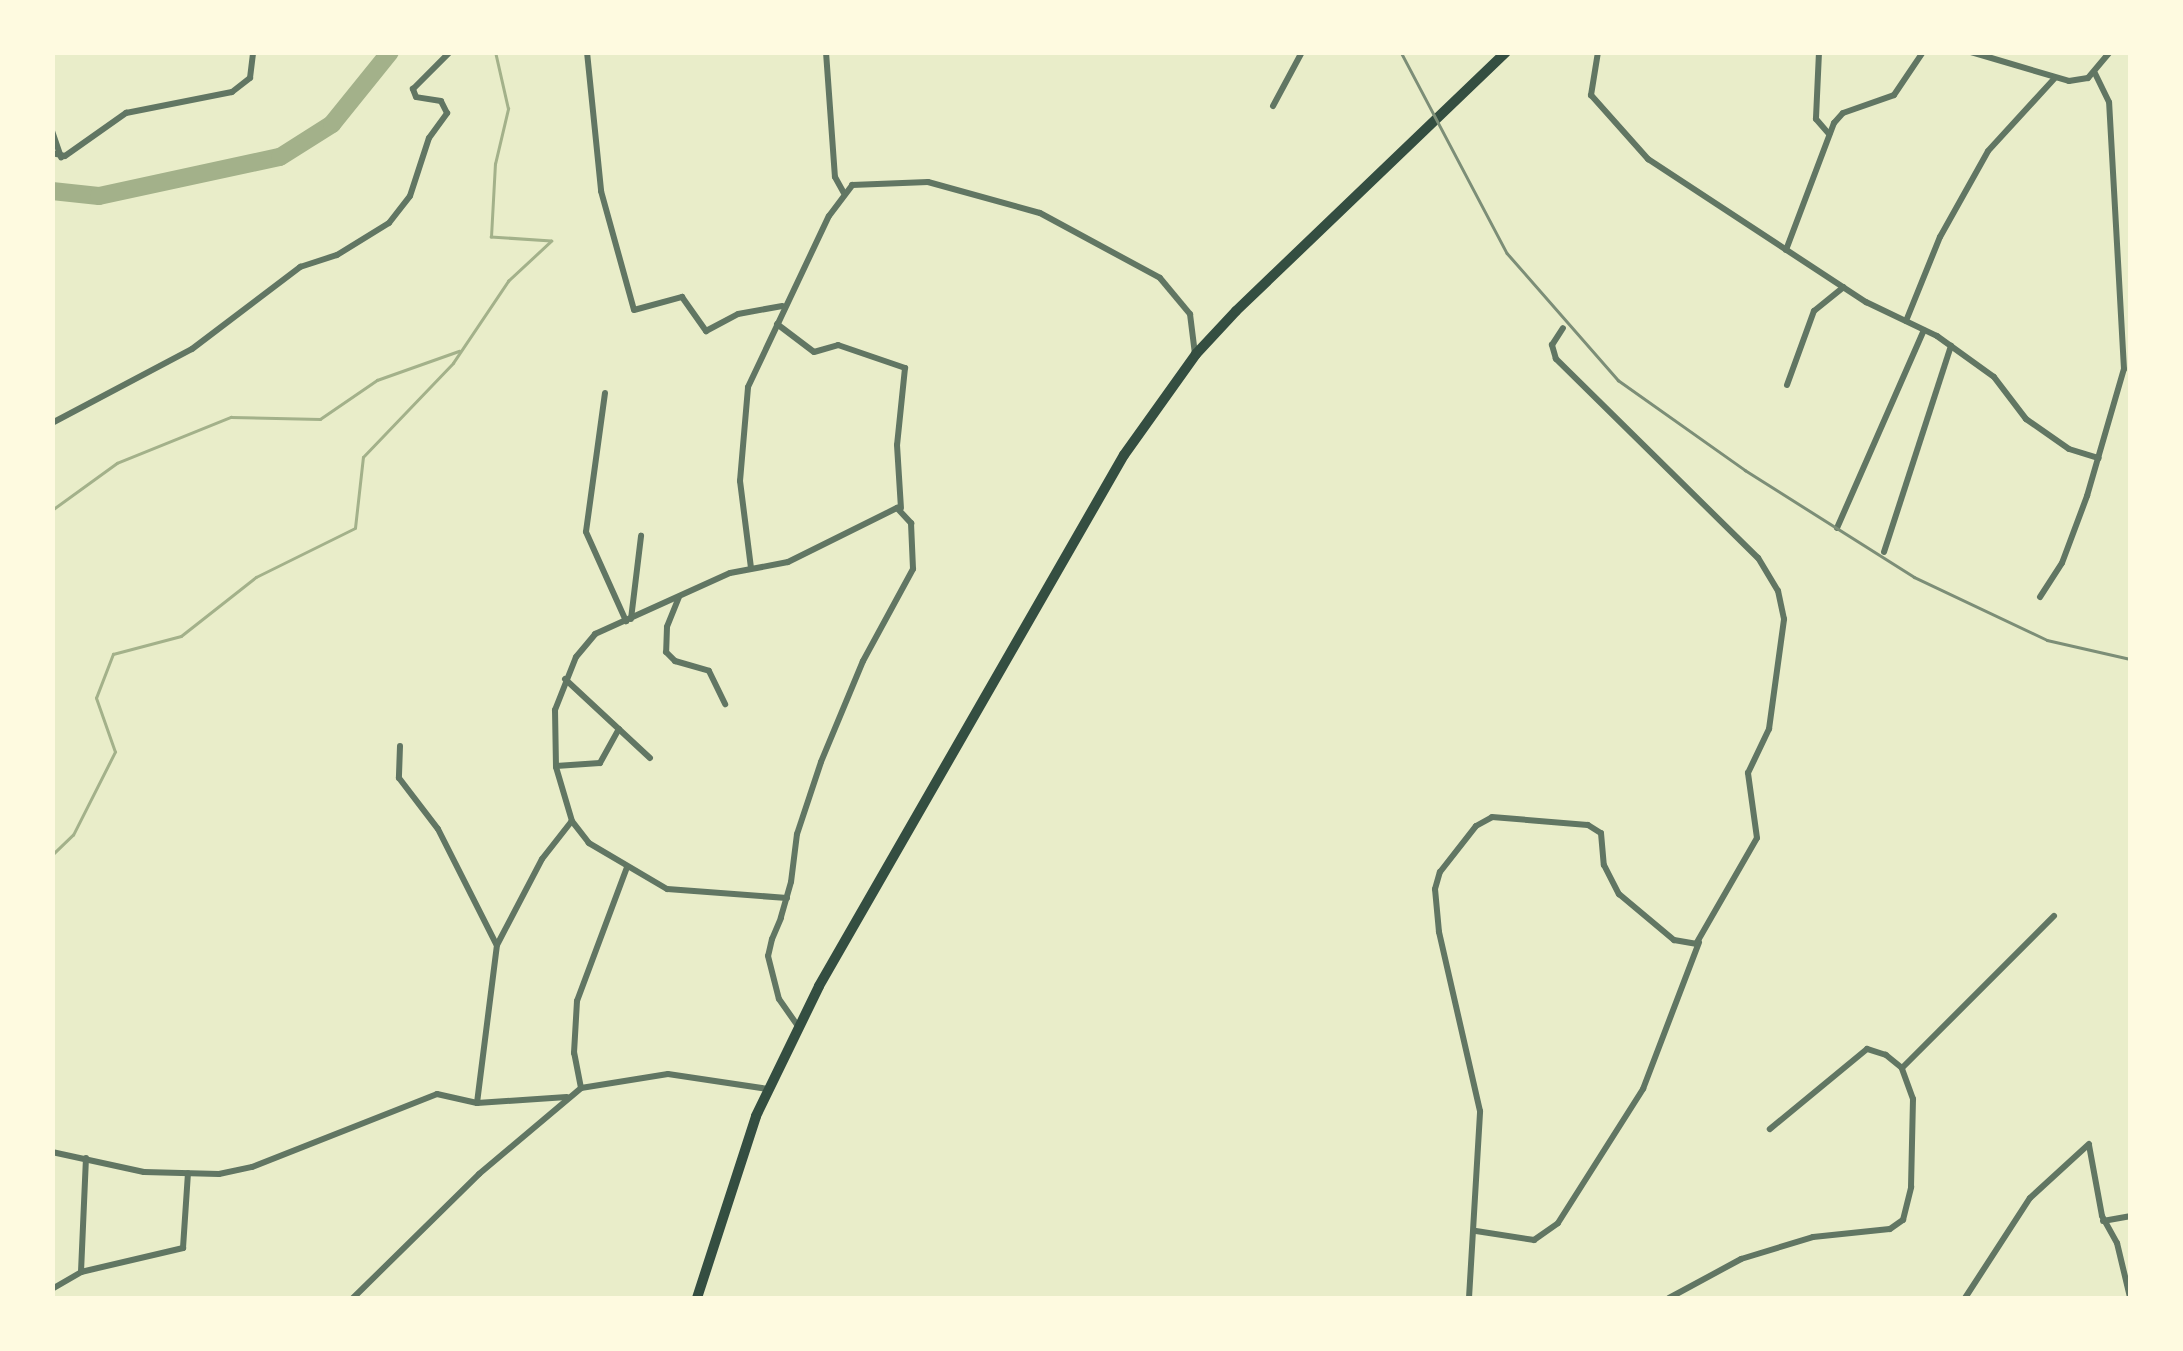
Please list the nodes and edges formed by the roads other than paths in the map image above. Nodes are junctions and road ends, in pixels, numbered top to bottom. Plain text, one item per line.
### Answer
1 (254, 52) edge
2 (450, 52) edge
3 (587, 52) edge
4 (826, 52) edge
5 (1302, 52) edge
6 (1506, 52) edge
7 (1598, 52) edge
8 (1818, 52) edge
9 (1923, 52) edge
10 (1972, 52) edge
11 (2110, 52) edge
12 (2095, 73) junction
13 (2054, 79) junction
14 (1272, 106) dead end
15 (52, 131) edge
16 (1829, 134) junction
17 (52, 153) edge
18 (61, 157) junction
19 (844, 192) junction
20 (1786, 250) junction
21 (1844, 288) junction
22 (783, 306) junction
23 (2128, 311) edge
24 (1906, 322) junction
25 (776, 323) junction
26 (1563, 328) dead end
27 (1924, 330) junction
28 (1950, 346) junction
29 (1196, 354) junction
30 (1787, 385) dead end
31 (604, 393) dead end
32 (52, 423) edge
33 (2099, 458) junction
34 (902, 510) junction
35 (1836, 528) dead end
36 (641, 536) dead end
37 (1884, 552) dead end
38 (750, 568) junction
39 (680, 596) junction
40 (2040, 597) dead end
41 (628, 620) junction
42 (564, 680) junction
43 (725, 704) dead end
44 (619, 729) junction
45 (400, 746) dead end
46 (650, 758) dead end
47 (556, 766) junction
48 (572, 821) junction
49 (627, 867) junction
50 (787, 898) junction
51 (2054, 916) dead end
52 (1700, 941) junction
53 (497, 945) junction
54 (799, 1027) junction
55 (1902, 1068) junction
56 (581, 1088) junction
57 (768, 1089) junction
58 (567, 1097) junction
59 (477, 1102) junction
60 (1770, 1129) dead end
61 (52, 1152) edge
62 (86, 1158) junction
63 (188, 1173) junction
64 (2130, 1216) edge
65 (2103, 1221) junction
66 (1476, 1231) junction
67 (81, 1272) junction
68 (52, 1290) edge
69 (2130, 1297) edge
70 (353, 1298) edge
71 (697, 1298) edge
72 (1469, 1298) edge
73 (1669, 1298) edge
74 (1965, 1298) edge

1 - 18 street
2 - 32 street
3 - 22 street
4 - 19 street
5 - 14 street
6 - 29 highway
7 - 20 street
8 - 16 street
9 - 16 street
10 - 13 street
11 - 12 street
12 - 13 street
12 - 23 street
13 - 24 street
15 - 18 street
16 - 20 street
17 - 18 street
19 - 22 street
19 - 29 street
20 - 21 street
21 - 24 street
21 - 30 street
22 - 25 street
23 - 33 street
24 - 27 street
25 - 34 street
25 - 38 street
26 - 52 street
27 - 28 street
27 - 35 street
28 - 33 street
28 - 37 street
29 - 54 highway
31 - 41 street
33 - 40 street
34 - 38 street
34 - 50 street
36 - 41 street
38 - 39 street
39 - 41 street
39 - 43 street
41 - 42 street
42 - 44 street
42 - 47 street
44 - 46 street
44 - 47 street
45 - 53 street
47 - 48 street
48 - 49 street
48 - 53 street
49 - 50 street
49 - 56 street
50 - 54 street
51 - 55 street
52 - 66 street
52 - 66 street
53 - 59 street
54 - 57 highway
55 - 60 street
55 - 73 street
56 - 57 street
56 - 58 street
57 - 71 highway
58 - 59 street
58 - 70 street
59 - 63 street
61 - 62 street
62 - 63 street
62 - 67 street
63 - 67 street
64 - 65 street
65 - 69 street
65 - 74 street
66 - 72 street
67 - 68 street

